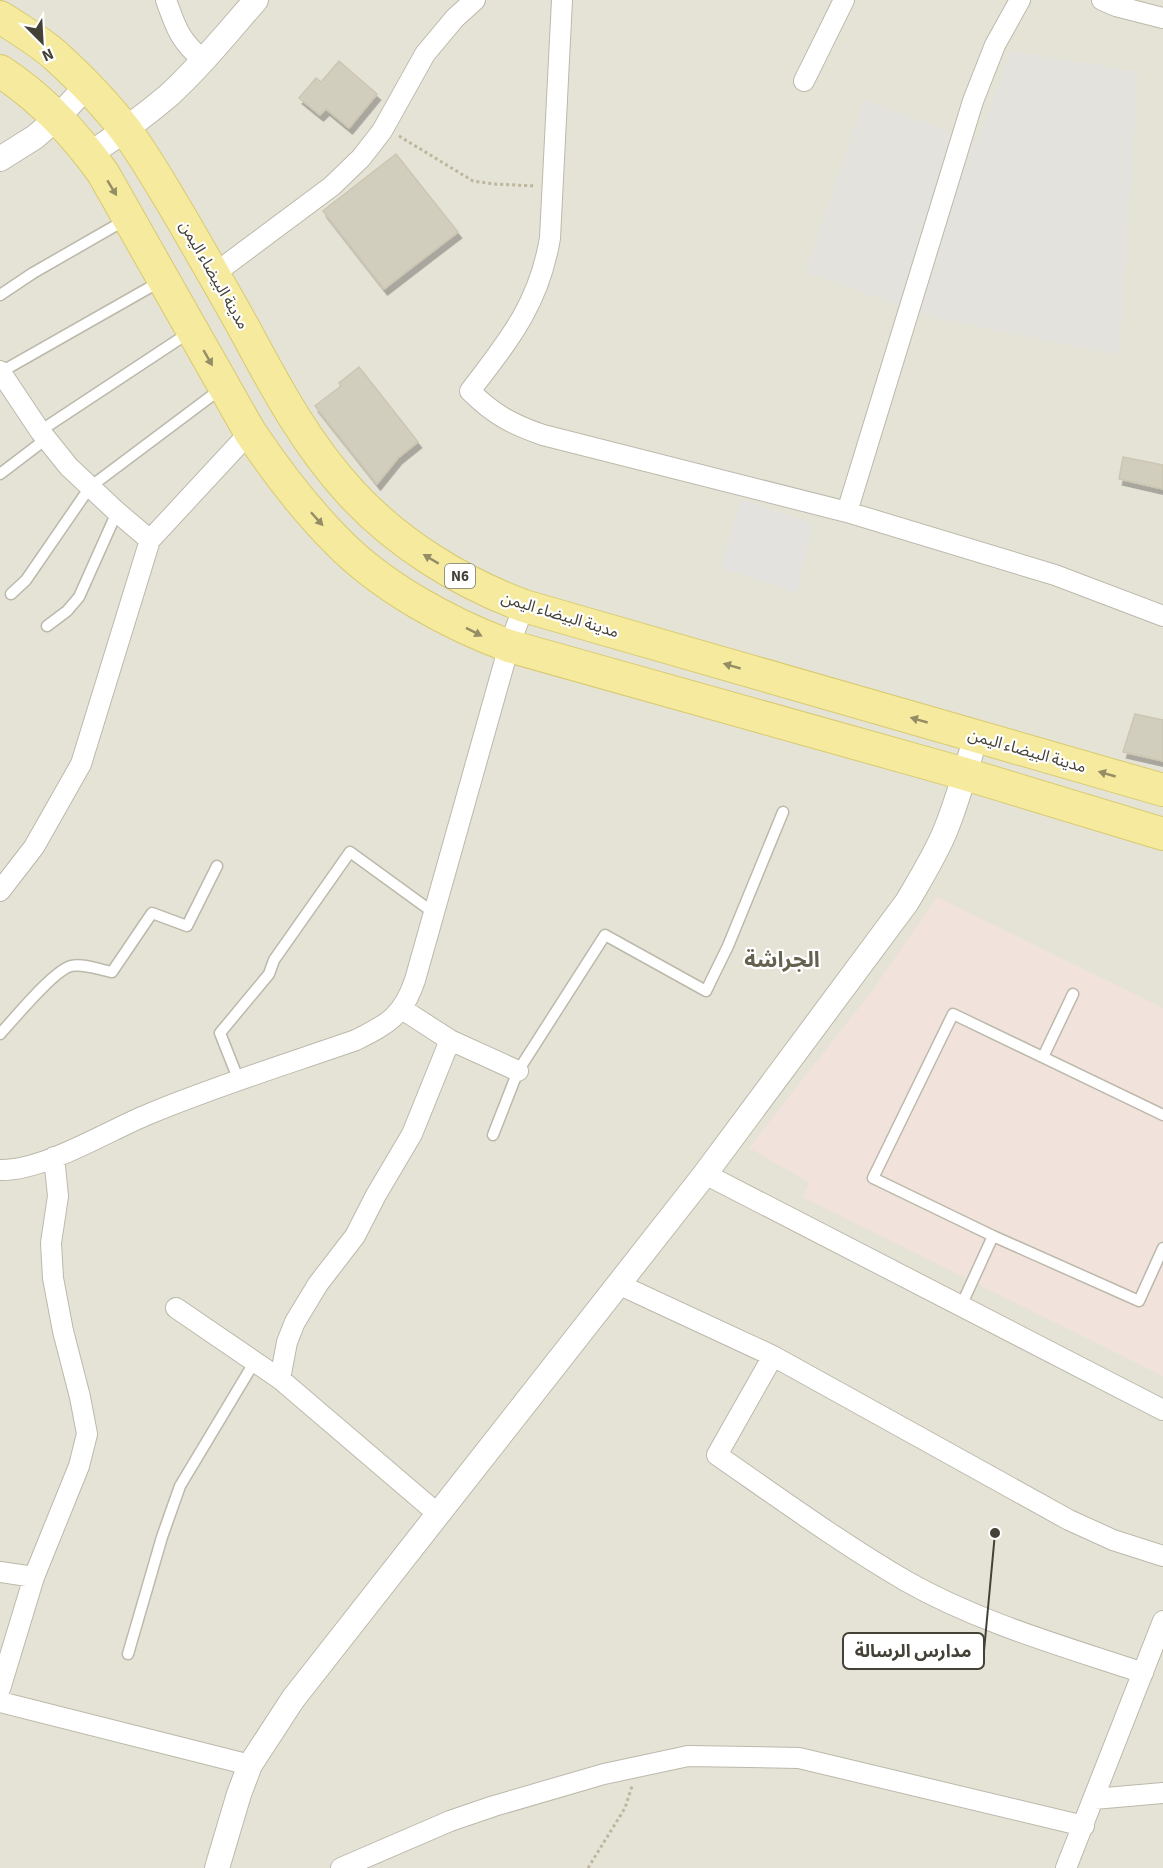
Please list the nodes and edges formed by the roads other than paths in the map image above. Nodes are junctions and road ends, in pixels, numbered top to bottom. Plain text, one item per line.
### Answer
1 (166, 0) edge
2 (256, 0) edge
3 (475, 0) edge
4 (562, 0) edge
5 (843, 0) edge
6 (1020, 0) edge
7 (1102, 0) edge
8 (0, 17) edge
9 (1163, 18) edge
10 (203, 60) junction
11 (0, 71) edge
12 (804, 81) dead end
13 (87, 86) junction
14 (57, 118) junction
15 (126, 130) junction
16 (90, 154) junction
17 (0, 159) edge
18 (129, 218) junction
19 (214, 274) junction
20 (164, 279) junction
21 (0, 296) edge
22 (193, 331) junction
23 (1, 371) edge
24 (225, 386) junction
25 (250, 432) junction
26 (43, 435) junction
27 (0, 474) edge
28 (90, 487) junction
29 (117, 512) junction
30 (847, 512) junction
31 (150, 540) junction
32 (11, 594) dead end
33 (524, 606) junction
34 (1163, 616) edge
35 (47, 626) dead end
36 (509, 646) junction
37 (976, 736) junction
38 (965, 774) junction
39 (1163, 790) edge
40 (783, 812) dead end
41 (1163, 834) edge
42 (217, 866) dead end
43 (0, 891) edge
44 (434, 913) junction
45 (1073, 994) dead end
46 (402, 1009) junction
47 (0, 1034) edge
48 (450, 1040) junction
49 (1043, 1057) junction
50 (518, 1071) junction
51 (239, 1081) junction
52 (1163, 1115) edge
53 (492, 1135) dead end
54 (54, 1157) junction
55 (0, 1170) edge
56 (705, 1174) junction
57 (993, 1236) junction
58 (1163, 1248) edge
59 (618, 1284) junction
60 (961, 1306) junction
61 (176, 1308) dead end
62 (773, 1356) junction
63 (255, 1361) junction
64 (280, 1379) junction
65 (1163, 1410) edge
66 (438, 1514) junction
67 (1163, 1556) edge
68 (0, 1572) edge
69 (34, 1577) junction
70 (1163, 1621) edge
71 (129, 1654) dead end
72 (1143, 1673) junction
73 (0, 1689) edge
74 (0, 1702) edge
75 (250, 1765) junction
76 (1163, 1793) edge
77 (1094, 1799) junction
78 (1084, 1826) junction
79 (217, 1868) edge
80 (341, 1868) edge
81 (1066, 1868) edge

1 - 10 street
2 - 10 street
3 - 19 street
4 - 30 street
5 - 12 street
6 - 30 street
7 - 9 street
8 - 13 main road, مدينة البيضاء اليمن / N6
10 - 15 street
11 - 14 main road
13 - 14 street
13 - 15 main road, مدينة البيضاء اليمن / N6
14 - 16 main road
14 - 17 street
15 - 16 street
15 - 19 main road, مدينة البيضاء اليمن / N6
16 -> 18 main road
18 - 20 main road
18 - 21 lane
33 -> 19 main road, مدينة البيضاء اليمن / N6
20 - 22 main road
20 - 23 lane
22 -> 24 main road
22 - 26 lane
23 - 26 street
24 - 25 main road
24 - 28 lane
25 - 31 street
25 -> 36 main road
26 - 27 lane
26 - 28 street
28 - 29 street
28 - 32 lane
29 - 31 street
29 - 35 lane
30 - 34 street
31 - 43 street
33 - 36 street
37 -> 33 main road, مدينة البيضاء اليمن / N6
36 - 38 main road
36 - 44 street
37 - 38 street
39 -> 37 main road, مدينة البيضاء اليمن / N6
38 - 41 main road
38 - 56 street
40 - 50 lane
42 - 47 lane
44 - 46 street
44 - 51 lane
45 - 49 lane
46 - 48 street
46 - 51 street
48 - 50 street
48 - 64 street
49 - 52 lane
49 - 57 lane
50 - 53 lane
51 - 54 street
54 - 55 street
54 - 69 street
56 - 59 street
56 - 60 street
57 - 58 lane
57 - 60 lane
59 - 62 street
59 - 66 street
60 - 65 street
61 - 63 street
62 - 67 street
62 - 72 street
63 - 64 street
63 - 71 lane
64 - 66 street
66 - 75 street
68 - 69 street
69 - 73 street
70 - 72 street
72 - 77 street
74 - 75 street
75 - 79 street
76 - 77 street
77 - 78 street
78 - 80 street
78 - 81 street

